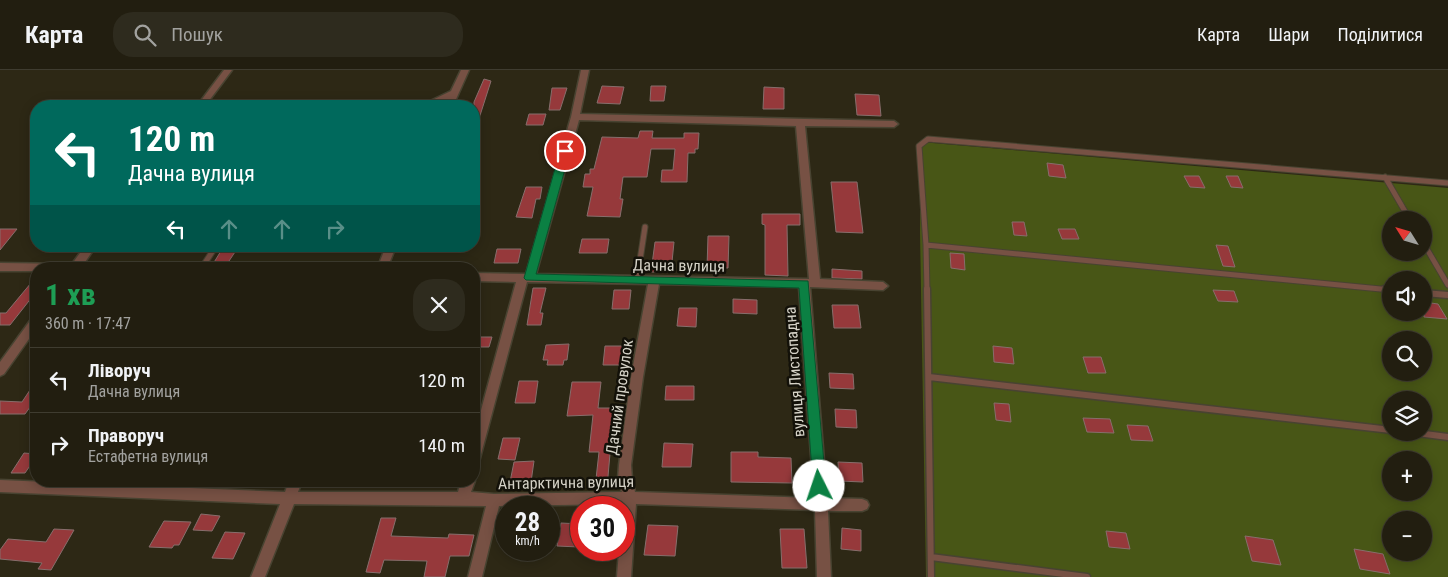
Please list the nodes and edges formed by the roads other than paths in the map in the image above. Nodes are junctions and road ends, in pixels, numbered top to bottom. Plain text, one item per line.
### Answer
1 (228, 70) edge
2 (464, 70) edge
3 (585, 70) edge
4 (454, 93) junction
5 (206, 100) edge
6 (441, 100) edge
7 (451, 100) edge
8 (575, 117) junction
9 (800, 123) junction
10 (894, 124) dead end
11 (1384, 177) junction
12 (1448, 183) edge
13 (1405, 211) edge
14 (645, 227) dead end
15 (926, 245) junction
16 (86, 252) edge
17 (1432, 258) edge
18 (79, 262) edge
19 (0, 267) edge
20 (30, 267) edge
21 (480, 277) edge
22 (526, 277) junction
23 (637, 280) junction
24 (654, 281) junction
25 (809, 284) junction
26 (1448, 285) edge
27 (883, 286) dead end
28 (1382, 289) edge
29 (1432, 294) edge
30 (1448, 295) edge
31 (30, 330) edge
32 (0, 372) edge
33 (928, 377) junction
34 (1382, 429) edge
35 (1432, 435) edge
36 (480, 437) edge
37 (1448, 437) edge
38 (0, 486) edge
39 (294, 487) edge
40 (466, 487) edge
41 (629, 496) edge
42 (290, 498) junction
43 (463, 498) junction
44 (635, 498) edge
45 (570, 499) edge
46 (494, 500) junction
47 (821, 504) junction
48 (862, 505) dead end
49 (931, 557) junction
50 (625, 561) edge
51 (258, 577) edge
52 (475, 577) edge
53 (624, 577) edge
54 (824, 577) edge
55 (931, 577) edge
56 (1086, 577) edge

1 - 5 street
2 - 4 street
3 - 8 street
4 - 6 street
4 - 7 street
8 - 9 street
8 - 22 street
9 - 10 street
9 - 25 street, вулиця Листопадна
11 - 12 lane
11 - 13 lane
11 - 15 lane
14 - 23 lane
15 - 28 lane
15 - 33 lane
16 - 18 street
17 - 26 lane
19 - 20 street
21 - 22 street, Дачна вулиця
22 - 23 street, Дачна вулиця
22 - 36 street
23 - 24 street, Дачна вулиця
24 - 25 street, Дачна вулиця
24 - 41 street, Дачний провулок
25 - 27 street, Дачна вулиця
25 - 47 street, вулиця Листопадна
29 - 30 lane
31 - 32 street
33 - 34 lane
33 - 49 lane
35 - 37 lane
38 - 42 street, Антарктична вулиця
39 - 42 street
40 - 43 street
42 - 43 street, Антарктична вулиця
42 - 51 street
43 - 46 street, Антарктична вулиця
44 - 47 street, Антарктична вулиця
45 - 46 street, Антарктична вулиця
46 - 52 street
47 - 48 street, Антарктична вулиця
47 - 54 street, вулиця Листопадна
49 - 55 lane
49 - 56 lane
50 - 53 street, Дачний провулок

